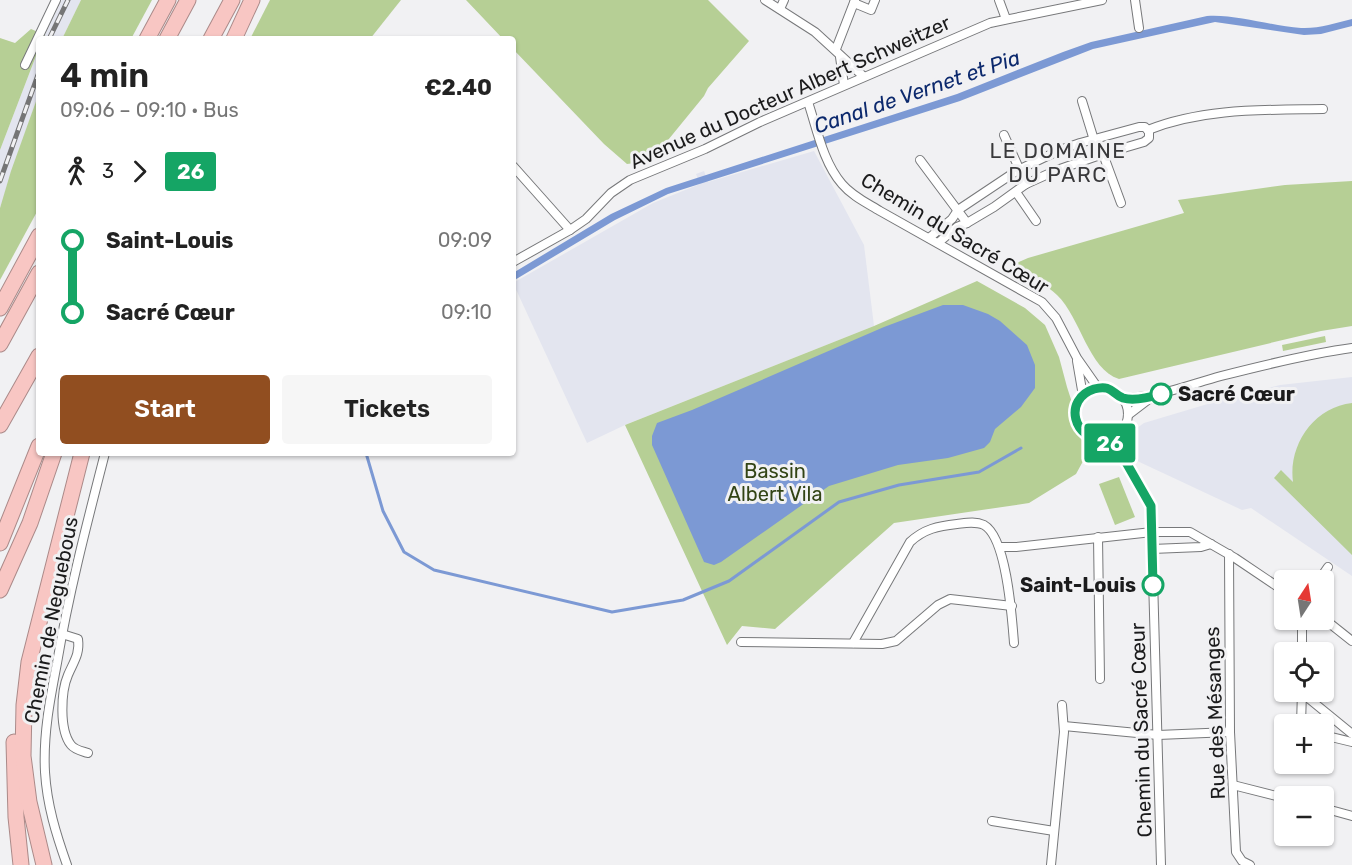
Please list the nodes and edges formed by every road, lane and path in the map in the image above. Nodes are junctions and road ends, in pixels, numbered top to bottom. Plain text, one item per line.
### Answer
1 (56, 0) edge
2 (168, 0) edge
3 (188, 0) edge
4 (232, 0) edge
5 (238, 0) edge
6 (252, 0) edge
7 (260, 0) edge
8 (765, 0) edge
9 (784, 0) edge
10 (875, 0) edge
11 (999, 0) edge
12 (1102, 0) edge
13 (1135, 0) edge
14 (854, 2) edge
15 (780, 9) junction
16 (1006, 19) junction
17 (1138, 28) dead end
18 (39, 36) edge
19 (149, 36) edge
20 (169, 36) edge
21 (213, 36) edge
22 (220, 36) edge
23 (235, 36) edge
24 (243, 36) edge
25 (36, 42) edge
26 (838, 53) junction
27 (25, 65) dead end
28 (863, 76) junction
29 (844, 85) junction
30 (1082, 101) dead end
31 (808, 102) junction
32 (1323, 109) dead end
33 (1148, 130) junction
34 (1004, 135) dead end
35 (1094, 140) junction
36 (1103, 154) junction
37 (920, 160) dead end
38 (516, 169) edge
39 (1018, 170) junction
40 (1026, 184) junction
41 (1016, 192) junction
42 (1121, 203) dead end
43 (958, 210) junction
44 (1036, 221) dead end
45 (967, 224) junction
46 (570, 230) junction
47 (929, 238) junction
48 (36, 242) edge
49 (938, 243) junction
50 (516, 260) edge
51 (36, 278) edge
52 (0, 308) edge
53 (0, 344) edge
54 (1352, 348) edge
55 (1077, 358) junction
56 (36, 361) edge
57 (1098, 388) junction
58 (1083, 396) junction
59 (1155, 396) junction
60 (1123, 398) junction
61 (1128, 415) junction
62 (0, 425) edge
63 (1118, 435) junction
64 (1107, 440) junction
65 (36, 453) edge
66 (51, 456) edge
67 (51, 456) edge
68 (80, 456) edge
69 (80, 456) edge
70 (104, 456) edge
71 (1123, 457) junction
72 (1152, 532) junction
73 (1098, 537) junction
74 (0, 543) edge
75 (1211, 544) junction
76 (1000, 546) junction
77 (1152, 549) junction
78 (1229, 554) junction
79 (1328, 567) dead end
80 (1326, 570) edge
81 (0, 573) edge
82 (1274, 584) edge
83 (0, 590) edge
84 (1012, 606) junction
85 (1334, 627) edge
86 (62, 634) junction
87 (1352, 641) edge
88 (741, 642) dead end
89 (853, 644) junction
90 (1014, 644) dead end
91 (1100, 679) dead end
92 (1314, 702) edge
93 (1062, 705) dead end
94 (1064, 726) junction
95 (1230, 732) junction
96 (1352, 734) edge
97 (1158, 735) junction
98 (1334, 738) edge
99 (1352, 742) edge
100 (88, 753) dead end
101 (1233, 785) junction
102 (1274, 795) edge
103 (1334, 811) edge
104 (1352, 816) edge
105 (992, 821) dead end
106 (1054, 831) junction
107 (21, 865) edge
108 (44, 865) edge
109 (67, 865) edge
110 (1051, 865) edge
111 (1161, 865) edge
112 (1250, 865) edge

1 - 18 street
2 - 19 highway
3 - 20 highway
4 - 21 highway
5 - 22 highway
6 - 23 highway
7 - 24 highway
8 - 15 street
9 - 15 street
10 - 14 street
11 - 16 street
12 - 16 street, Avenue du Docteur Albert Schweitzer
13 - 17 street
14 - 26 street
15 - 26 street
16 - 28 street, Avenue du Docteur Albert Schweitzer
25 - 27 street
26 - 28 street
26 - 29 street
28 - 29 street, Avenue du Docteur Albert Schweitzer
29 - 31 street, Avenue du Docteur Albert Schweitzer
30 - 35 street
31 - 46 street, Avenue du Docteur Albert Schweitzer
31 - 47 street, Chemin du Sacré Cœur
32 - 33 street
33 - 35 street
33 - 36 street
34 - 39 street
35 - 36 street
35 - 39 street
36 - 40 street
36 - 42 street
37 - 43 street
38 - 46 street
39 - 40 street
39 - 43 street
40 - 41 street
41 - 44 street
41 - 45 street
43 - 45 street
43 - 47 street
45 - 49 street
46 - 50 street, Avenue du Docteur Albert Schweitzer
47 - 49 street, Chemin du Sacré Cœur
48 - 52 highway
49 - 55 street, Chemin du Sacré Cœur
51 - 53 highway
54 - 59 street
55 - 57 street, Chemin du Sacré Cœur
55 - 58 street, Chemin du Sacré Cœur
56 - 62 highway
57 - 58 street
57 - 60 street
58 - 64 street
59 - 60 street
59 - 61 street
60 - 61 street
61 - 63 street
63 - 64 street
63 - 71 street, Chemin du Sacré Cœur
64 - 71 street, Chemin du Sacré Cœur
65 - 74 highway
66 - 81 highway
67 - 83 highway
68 - 107 highway
69 - 108 highway
70 - 86 street, Chemin de Neguebous
71 - 72 street, Chemin du Sacré Cœur
72 - 73 street
72 - 75 street
72 - 77 street, Chemin du Sacré Cœur
73 - 76 street
73 - 91 street
75 - 77 street
75 - 78 street
76 - 84 street
76 - 89 street
77 - 97 street, Chemin du Sacré Cœur
78 - 82 street
78 - 95 street, Rue des Mésanges
79 - 80 street
84 - 89 street
84 - 90 street
85 - 87 street
86 - 100 street
86 - 109 street, Chemin de Neguebous
88 - 89 street
92 - 96 street
93 - 94 street
94 - 97 street
94 - 106 street
95 - 97 street
95 - 101 street, Rue des Mésanges
97 - 111 street, Chemin du Sacré Cœur
98 - 99 street
101 - 102 street
101 - 112 street, Rue des Mésanges
103 - 104 street
105 - 106 street
106 - 110 street

